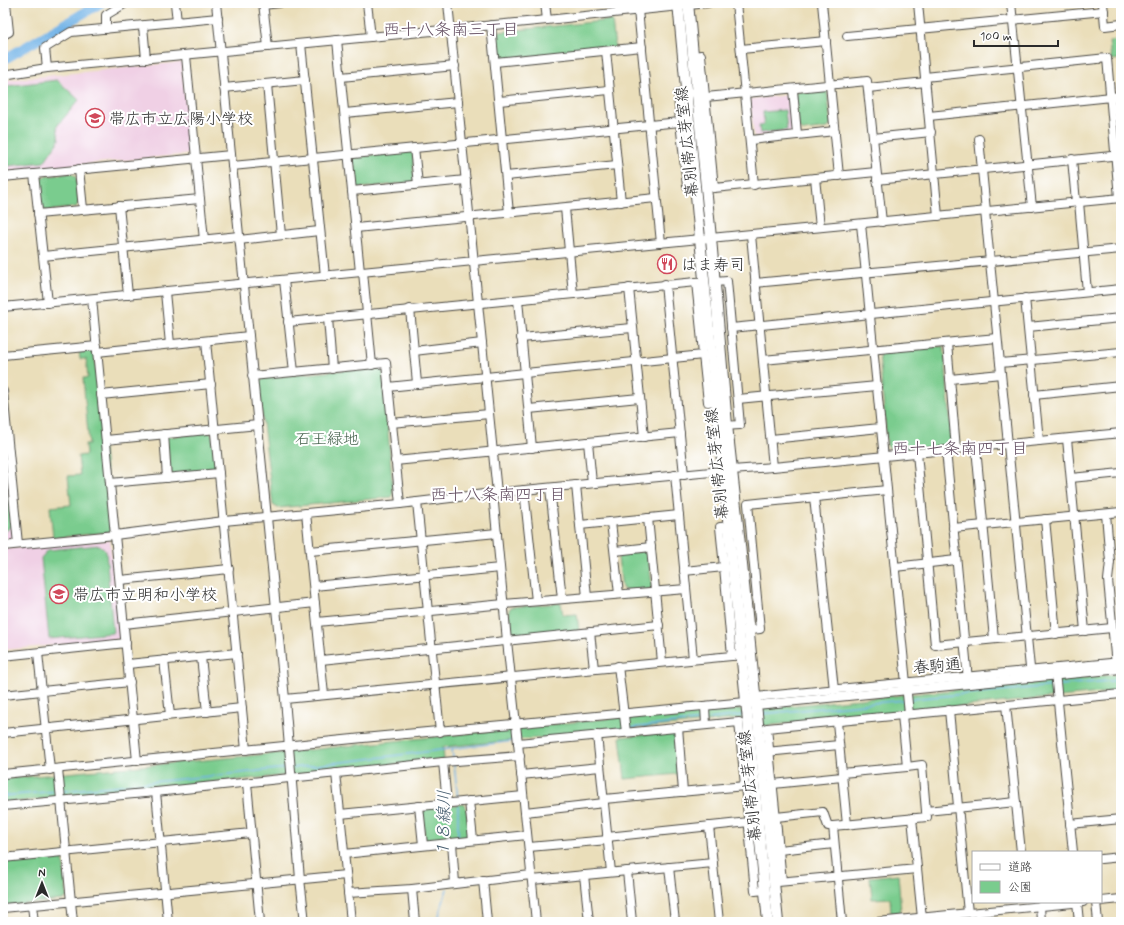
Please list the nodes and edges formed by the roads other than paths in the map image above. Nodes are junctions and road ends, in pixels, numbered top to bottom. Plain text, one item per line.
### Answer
1 (6, 3) edge
2 (126, 3) edge
3 (175, 3) edge
4 (216, 3) edge
5 (280, 3) edge
6 (367, 3) edge
7 (448, 3) edge
8 (545, 3) edge
9 (708, 3) edge
10 (736, 3) edge
11 (822, 3) edge
12 (918, 3) edge
13 (1011, 3) edge
14 (263, 4) edge
15 (683, 4) edge
16 (1103, 7) edge
17 (633, 8) edge
18 (218, 18) junction
19 (547, 20) junction
20 (1013, 20) junction
21 (177, 22) junction
22 (1121, 24) edge
23 (491, 25) junction
24 (143, 26) junction
25 (106, 29) junction
26 (451, 29) junction
27 (921, 29) junction
28 (3, 35) edge
29 (847, 36) dead end
30 (371, 37) junction
31 (337, 40) junction
32 (826, 41) junction
33 (301, 44) junction
34 (268, 47) junction
35 (642, 47) junction
36 (741, 49) junction
37 (606, 51) junction
38 (221, 52) junction
39 (186, 56) junction
40 (693, 56) junction
41 (146, 59) junction
42 (495, 62) junction
43 (455, 66) junction
44 (1018, 67) junction
45 (47, 68) junction
46 (3, 75) edge
47 (341, 77) junction
48 (925, 79) junction
49 (305, 80) junction
50 (268, 84) junction
51 (830, 85) junction
52 (224, 88) junction
53 (868, 88) junction
54 (609, 90) junction
55 (792, 90) junction
56 (691, 93) junction
57 (746, 94) junction
58 (1121, 96) edge
59 (706, 98) junction
60 (1111, 98) junction
61 (499, 101) junction
62 (458, 102) junction
63 (1022, 106) junction
64 (345, 113) junction
65 (929, 116) junction
66 (680, 122) junction
67 (649, 125) junction
68 (613, 128) junction
69 (835, 131) junction
70 (931, 132) junction
71 (797, 134) junction
72 (873, 138) junction
73 (502, 139) junction
74 (979, 139) dead end
75 (750, 140) junction
76 (463, 144) junction
77 (414, 148) junction
78 (231, 154) junction
79 (349, 154) junction
80 (1118, 155) edge
81 (196, 158) junction
82 (312, 158) junction
83 (1072, 160) junction
84 (274, 161) junction
85 (703, 162) junction
86 (1028, 164) junction
87 (617, 165) junction
88 (232, 166) junction
89 (982, 168) junction
90 (79, 169) junction
91 (34, 174) junction
92 (935, 174) junction
93 (506, 176) junction
94 (839, 176) junction
95 (877, 176) junction
96 (3, 177) edge
97 (815, 178) junction
98 (466, 180) junction
99 (418, 184) junction
100 (754, 184) junction
101 (696, 185) junction
102 (352, 191) junction
103 (656, 198) junction
104 (1120, 198) edge
105 (200, 199) junction
106 (621, 202) junction
107 (1078, 202) junction
108 (119, 206) junction
109 (1032, 207) junction
110 (565, 208) junction
111 (83, 209) junction
112 (986, 211) junction
113 (509, 213) junction
114 (38, 214) junction
115 (938, 216) junction
116 (469, 217) junction
117 (882, 222) junction
118 (861, 224) junction
119 (356, 228) junction
120 (820, 228) junction
121 (319, 231) junction
122 (281, 235) junction
123 (751, 235) junction
124 (239, 238) junction
125 (711, 238) junction
126 (700, 239) junction
127 (204, 240) junction
128 (661, 243) junction
129 (123, 248) junction
130 (1121, 249) edge
131 (569, 252) junction
132 (1084, 252) junction
133 (43, 256) junction
134 (474, 261) junction
135 (990, 262) junction
136 (361, 272) junction
137 (866, 272) junction
138 (324, 276) junction
139 (284, 280) junction
140 (715, 282) junction
141 (755, 283) junction
142 (244, 284) junction
143 (665, 284) junction
144 (629, 288) junction
145 (1121, 289) edge
146 (165, 292) junction
147 (1087, 292) junction
148 (573, 294) junction
149 (128, 295) junction
150 (1025, 298) junction
151 (92, 299) junction
152 (518, 300) junction
153 (994, 301) junction
154 (48, 303) junction
155 (478, 303) junction
156 (3, 307) edge
157 (410, 309) junction
158 (367, 314) junction
159 (870, 314) junction
160 (328, 318) junction
161 (1121, 318) edge
162 (288, 322) junction
163 (759, 325) junction
164 (632, 328) junction
165 (731, 328) junction
166 (1028, 328) junction
167 (710, 331) junction
168 (249, 336) junction
169 (521, 338) junction
170 (997, 338) junction
171 (206, 340) junction
172 (946, 342) junction
173 (482, 343) junction
174 (170, 344) junction
175 (97, 349) junction
176 (874, 350) junction
177 (414, 351) junction
178 (1121, 352) edge
179 (3, 355) edge
180 (703, 355) junction
181 (672, 358) junction
182 (762, 360) junction
183 (1031, 360) junction
184 (636, 362) junction
185 (1000, 363) junction
186 (372, 365) junction
187 (332, 369) junction
188 (294, 372) junction
189 (524, 373) junction
190 (1001, 374) junction
191 (252, 376) junction
192 (485, 378) junction
193 (950, 379) junction
194 (417, 383) junction
195 (211, 384) junction
196 (877, 386) junction
197 (1121, 386) edge
198 (388, 387) junction
199 (3, 391) edge
200 (101, 395) junction
201 (1034, 395) junction
202 (767, 396) junction
203 (639, 398) junction
204 (738, 399) junction
205 (717, 400) junction
206 (529, 409) junction
207 (488, 414) junction
208 (391, 423) junction
209 (258, 426) junction
210 (723, 426) junction
211 (880, 428) junction
212 (215, 429) junction
213 (680, 433) junction
214 (1121, 433) edge
215 (164, 434) junction
216 (644, 437) junction
217 (771, 439) junction
218 (1067, 439) junction
219 (106, 440) junction
220 (1039, 441) junction
221 (588, 442) junction
222 (1008, 444) junction
223 (532, 448) junction
224 (976, 448) junction
225 (956, 449) junction
226 (946, 450) junction
227 (493, 452) junction
228 (917, 453) junction
229 (884, 456) junction
230 (395, 461) junction
231 (774, 467) junction
232 (728, 470) junction
233 (219, 473) junction
234 (1121, 473) edge
235 (679, 475) junction
236 (167, 478) junction
237 (1071, 478) junction
238 (592, 483) junction
239 (110, 484) junction
240 (576, 485) junction
241 (550, 488) junction
242 (524, 490) junction
243 (887, 490) junction
244 (495, 493) junction
245 (814, 497) junction
246 (417, 502) junction
247 (400, 504) junction
248 (1121, 512) edge
249 (306, 513) junction
250 (1106, 514) junction
251 (679, 515) junction
252 (266, 517) junction
253 (1074, 517) junction
254 (648, 518) junction
255 (1044, 519) junction
256 (224, 521) junction
257 (611, 522) junction
258 (1015, 522) junction
259 (580, 525) junction
260 (734, 526) junction
261 (983, 526) junction
262 (953, 528) junction
263 (497, 533) junction
264 (115, 535) junction
265 (420, 541) junction
266 (18, 544) junction
267 (3, 546) edge
268 (651, 548) junction
269 (753, 549) junction
270 (741, 550) junction
271 (310, 551) junction
272 (615, 551) junction
273 (956, 560) junction
274 (927, 563) junction
275 (724, 567) junction
276 (895, 567) junction
277 (500, 568) junction
278 (229, 569) junction
279 (684, 571) junction
280 (423, 576) junction
281 (120, 580) junction
282 (314, 586) junction
283 (686, 589) junction
284 (656, 592) junction
285 (619, 594) junction
286 (587, 597) junction
287 (562, 599) junction
288 (536, 601) junction
289 (315, 604) junction
290 (504, 604) junction
291 (275, 608) junction
292 (427, 611) junction
293 (233, 612) junction
294 (317, 622) junction
295 (124, 624) junction
296 (659, 625) junction
297 (1112, 628) junction
298 (1085, 630) junction
299 (744, 631) junction
300 (590, 632) junction
301 (1056, 634) junction
302 (1027, 637) junction
303 (994, 639) junction
304 (507, 641) junction
305 (126, 643) junction
306 (965, 643) junction
307 (431, 648) junction
308 (38, 652) junction
309 (237, 653) junction
310 (737, 655) junction
311 (3, 656) edge
312 (201, 657) junction
313 (693, 659) junction
314 (164, 660) junction
315 (321, 660) junction
316 (662, 662) junction
317 (128, 664) junction
318 (618, 666) junction
319 (1118, 666) edge
320 (594, 669) junction
321 (1055, 672) junction
322 (1030, 674) junction
323 (510, 677) junction
324 (968, 680) junction
325 (130, 682) junction
326 (435, 684) junction
327 (906, 686) junction
328 (834, 690) junction
329 (42, 691) junction
330 (1121, 694) edge
331 (3, 695) edge
332 (324, 695) junction
333 (284, 699) junction
334 (1057, 700) junction
335 (752, 701) junction
336 (1006, 705) junction
337 (705, 706) junction
338 (242, 708) junction
339 (949, 710) junction
340 (206, 712) junction
341 (624, 713) junction
342 (170, 715) junction
343 (905, 715) junction
344 (133, 719) junction
345 (837, 722) junction
346 (516, 724) junction
347 (706, 724) junction
348 (678, 727) junction
349 (46, 728) junction
350 (3, 732) edge
351 (440, 732) junction
352 (626, 732) junction
353 (597, 735) junction
354 (518, 742) junction
355 (839, 745) junction
356 (288, 746) junction
357 (246, 750) junction
358 (756, 753) junction
359 (520, 756) junction
360 (137, 761) junction
361 (443, 762) junction
362 (907, 766) junction
363 (600, 767) junction
364 (54, 770) junction
365 (336, 773) junction
366 (3, 774) edge
367 (521, 775) junction
368 (842, 775) junction
369 (291, 778) junction
370 (247, 783) junction
371 (773, 784) junction
372 (745, 786) junction
373 (156, 792) junction
374 (683, 792) junction
375 (524, 796) junction
376 (61, 801) junction
377 (469, 801) junction
378 (604, 801) junction
379 (1016, 802) junction
380 (447, 803) junction
381 (3, 806) edge
382 (419, 806) junction
383 (958, 808) junction
384 (926, 811) junction
385 (525, 812) junction
386 (340, 814) junction
387 (912, 818) junction
388 (1121, 819) edge
389 (763, 820) junction
390 (1070, 824) junction
391 (847, 825) junction
392 (710, 826) junction
393 (833, 826) junction
394 (251, 833) junction
395 (527, 835) junction
396 (607, 838) junction
397 (473, 840) junction
398 (160, 843) junction
399 (452, 843) junction
400 (834, 844) junction
401 (423, 846) junction
402 (528, 847) junction
403 (779, 850) junction
404 (1021, 851) edge
405 (1073, 851) edge
406 (66, 852) junction
407 (344, 854) junction
408 (1121, 857) edge
409 (3, 858) edge
410 (1102, 860) edge
411 (713, 863) junction
412 (669, 867) junction
413 (917, 869) junction
414 (627, 871) junction
415 (611, 872) junction
416 (346, 875) junction
417 (584, 875) junction
418 (532, 877) junction
419 (838, 877) junction
420 (300, 879) junction
421 (483, 880) junction
422 (777, 882) junction
423 (455, 883) junction
424 (256, 884) junction
425 (412, 889) junction
426 (165, 892) junction
427 (348, 893) junction
428 (1121, 898) edge
429 (1102, 900) edge
430 (71, 902) junction
431 (1068, 903) edge
432 (1077, 903) edge
433 (1096, 903) edge
434 (1026, 905) edge
435 (32, 906) junction
436 (1040, 906) junction
437 (3, 908) edge
438 (963, 916) edge
439 (922, 918) junction
440 (912, 920) edge
441 (34, 922) edge
442 (73, 922) edge
443 (168, 922) edge
444 (260, 922) edge
445 (305, 922) edge
446 (351, 922) edge
447 (415, 922) edge
448 (487, 922) edge
449 (536, 922) edge
450 (589, 922) edge
451 (632, 922) edge
452 (675, 922) edge
453 (719, 922) edge
454 (768, 922) edge
455 (778, 922) edge
456 (842, 922) edge
457 (877, 922) edge
458 (1041, 922) edge
459 (1079, 922) edge
460 (1098, 922) edge

1 - 28 street
2 - 25 street
3 - 21 street
4 - 18 street
5 - 14 street
6 - 30 street
7 - 26 street
8 - 19 street
9 - 15 street
10 - 36 street
11 - 32 street
12 - 27 street
13 - 20 street
14 - 34 street
15 - 17 street
15 - 40 main road, 幕別帯広芽室線
15 - 56 main road, 幕別帯広芽室線
16 - 20 street
16 - 22 street
17 - 19 street
17 - 35 street
18 - 21 street
18 - 38 street
19 - 23 street
20 - 27 street
20 - 44 street
21 - 24 street
23 - 26 street
23 - 42 street
24 - 25 street
24 - 41 street
25 - 45 street
26 - 30 street
26 - 43 street
27 - 29 street
27 - 48 street
30 - 31 street
31 - 33 street
31 - 47 street
32 - 36 street
32 - 51 street
33 - 34 street
33 - 49 street
34 - 38 street
35 - 37 street
35 - 67 street
36 - 57 street
37 - 42 street
37 - 54 street
38 - 39 street
38 - 52 street
39 - 41 street
39 - 81 street
40 - 56 main road, 幕別帯広芽室線
40 - 59 street
41 - 45 street
42 - 61 street
43 - 47 street
43 - 62 street
44 - 48 street
44 - 60 street
44 - 63 street
45 - 46 street
47 - 64 street
48 - 53 street
48 - 65 street
49 - 50 street
49 - 82 street
50 - 52 street
50 - 84 street
51 - 53 street
51 - 55 street
51 - 69 street
52 - 78 street
53 - 72 street
54 - 61 street
54 - 68 street
55 - 57 street
55 - 71 street
56 - 66 street
56 - 85 main road, 幕別帯広芽室線
57 - 59 street
57 - 75 street
58 - 60 street
59 - 85 street
60 - 63 street
60 - 80 street
61 - 73 street
62 - 64 street
62 - 76 street
63 - 65 street
63 - 86 street
64 - 79 street
65 - 70 street
66 - 67 street
66 - 101 street
67 - 68 street
67 - 103 street
68 - 73 street
68 - 87 street
69 - 71 street
69 - 94 street
70 - 72 street
70 - 92 street
71 - 75 street
72 - 95 street
73 - 76 street
73 - 93 street
74 - 89 street
75 - 100 street
76 - 77 street
76 - 98 street
77 - 79 street
77 - 99 street
78 - 81 street
78 - 88 street
79 - 82 street
79 - 102 street
80 - 83 street
80 - 104 street
81 - 90 street
81 - 105 street
82 - 84 street
82 - 121 street
83 - 86 street
83 - 107 street
84 - 88 street
84 - 122 street
85 - 100 street
85 - 101 main road, 幕別帯広芽室線
85 - 125 main road, 幕別帯広芽室線
86 - 89 street
86 - 109 street
87 - 93 street
87 - 106 street
88 - 124 street
89 - 92 street
89 - 112 street
90 - 91 street
90 - 111 street
91 - 96 street
91 - 114 street
92 - 95 street
92 - 115 street
93 - 113 street
94 - 95 street
94 - 97 street
95 - 117 street
97 - 100 street
97 - 120 street
98 - 99 street
98 - 116 street
99 - 102 street
101 - 126 main road, 幕別帯広芽室線
102 - 119 street
103 - 106 street
103 - 128 street
104 - 107 street
105 - 108 street
105 - 127 street
106 - 110 street
107 - 109 street
107 - 132 street
108 - 111 street
108 - 129 street
109 - 112 street
110 - 113 street
110 - 131 street
111 - 114 street
112 - 115 street
112 - 135 street
113 - 116 street
114 - 133 street
115 - 117 street
116 - 119 street
116 - 134 street
117 - 118 street
118 - 120 street
118 - 137 street
119 - 136 street
120 - 123 street
121 - 122 street
121 - 138 street
122 - 124 street
123 - 125 street
123 - 141 street
124 - 127 street
124 - 142 street
125 - 126 street
125 - 140 main road, 幕別帯広芽室線
126 - 128 street
126 - 167 main road, 幕別帯広芽室線
127 - 129 street
128 - 131 street
129 - 133 street
129 - 149 street
130 - 132 street
131 - 134 street
131 - 148 street
132 - 135 street
132 - 147 street
133 - 154 street
134 - 136 street
134 - 155 street
135 - 137 street
135 - 153 street
136 - 138 street
136 - 158 street
137 - 141 street
137 - 159 street
138 - 139 street
139 - 142 street
139 - 162 street
140 - 165 street
140 - 167 main road, 幕別帯広芽室線
141 - 163 street
142 - 146 street
142 - 168 street
143 - 144 street
143 - 167 street
143 - 181 street
144 - 148 street
144 - 164 street
145 - 147 street
146 - 149 street
146 - 174 street
147 - 150 street
148 - 152 street
149 - 151 street
150 - 153 street
150 - 166 street
151 - 154 street
151 - 175 street
152 - 155 street
152 - 169 street
153 - 159 street
153 - 170 street
154 - 156 street
155 - 157 street
155 - 173 street
157 - 158 street
157 - 177 street
158 - 160 street
158 - 186 street
159 - 163 street
159 - 176 street
160 - 162 street
160 - 187 street
161 - 166 street
162 - 188 street
163 - 165 street
163 - 182 street
164 - 169 street
164 - 184 street
165 - 204 street
166 - 183 street
167 - 180 street
167 - 205 main road, 幕別帯広芽室線
167 - 210 main road, 幕別帯広芽室線
168 - 171 street
168 - 191 street
169 - 189 street
170 - 172 street
170 - 185 street
171 - 174 street
171 - 195 street
172 - 176 street
172 - 193 street
173 - 177 street
173 - 192 street
174 - 175 street
175 - 179 street
175 - 200 street
176 - 182 street
176 - 196 street
177 - 194 street
178 - 183 street
180 - 181 street
180 - 205 street
181 - 184 street
181 - 213 street
182 - 202 street
183 - 185 street
183 - 201 street
184 - 189 street
184 - 203 street
185 - 190 street
186 - 187 street
186 - 198 street
187 - 188 street
188 - 191 street
189 - 192 street
189 - 206 street
190 - 193 street
190 - 222 street
191 - 209 street
192 - 194 street
192 - 207 street
193 - 225 street
194 - 198 street
195 - 200 street
195 - 212 street
196 - 202 street
196 - 211 street
197 - 201 street
198 - 208 street
199 - 266 street
200 - 219 street
201 - 220 street
202 - 204 street
202 - 217 street
203 - 206 street
203 - 216 street
204 - 210 street
205 - 210 main road, 幕別帯広芽室線
206 - 223 street
207 - 208 street
207 - 227 street
208 - 230 street
209 - 212 street
209 - 252 street
210 - 232 main road, 幕別帯広芽室線
211 - 217 street
211 - 229 street
212 - 215 street
212 - 233 street
213 - 216 street
213 - 235 street
214 - 218 street
215 - 219 street
215 - 236 street
216 - 221 street
217 - 231 street
218 - 220 street
218 - 237 street
219 - 239 street
220 - 222 street
221 - 223 street
221 - 238 street
222 - 224 street
222 - 258 street
223 - 227 street
224 - 225 street
224 - 261 street
225 - 226 street
226 - 228 street
226 - 262 street
227 - 230 street
227 - 244 street
228 - 229 street
228 - 274 street
229 - 231 street
229 - 243 street
230 - 247 street
231 - 232 street
232 - 235 street
232 - 260 main road, 幕別帯広芽室線
233 - 236 street
233 - 256 street
234 - 237 street
235 - 238 street
235 - 251 street
236 - 239 street
237 - 253 street
238 - 240 street
239 - 264 street
240 - 241 street
240 - 259 street
241 - 242 street
241 - 287 street
242 - 244 street
242 - 288 street
243 - 245 street
243 - 276 street
244 - 246 street
244 - 263 street
245 - 269 street
245 - 328 street
246 - 247 street
246 - 265 street
247 - 249 street
248 - 250 street
249 - 252 street
249 - 271 street
250 - 253 street
250 - 297 street
251 - 254 street
251 - 279 street
252 - 256 street
252 - 291 street
253 - 255 street
253 - 298 street
254 - 257 street
254 - 268 street
255 - 258 street
255 - 301 street
256 - 264 street
256 - 278 street
257 - 259 street
257 - 272 street
258 - 261 street
258 - 302 street
259 - 286 street
260 - 270 main road, 幕別帯広芽室線
260 - 275 street
260 - 299 main road, 幕別帯広芽室線
261 - 262 street
261 - 303 street
262 - 273 street
263 - 265 street
263 - 277 street
264 - 266 street
264 - 281 street
265 - 271 street
265 - 280 street
266 - 267 street
268 - 272 street
268 - 284 street
269 - 270 street
269 - 299 street
270 - 299 main road, 幕別帯広芽室線
271 - 282 street
272 - 285 street
273 - 274 street
273 - 306 street
274 - 276 street
274 - 306 street
275 - 279 street
275 - 310 street
276 - 327 street
277 - 280 street
277 - 290 street
278 - 281 street
278 - 293 street
279 - 283 street
280 - 282 street
280 - 292 street
281 - 295 street
282 - 289 street
283 - 284 street
283 - 313 street
284 - 285 street
284 - 296 street
285 - 286 street
286 - 287 street
287 - 288 street
288 - 290 street
289 - 291 street
289 - 294 street
290 - 292 street
290 - 304 street
291 - 293 street
291 - 333 street
292 - 294 street
292 - 307 street
293 - 295 street
293 - 309 street
294 - 315 street
295 - 305 street
296 - 300 street
296 - 316 street
297 - 298 street
297 - 319 street
298 - 301 street
299 - 310 main road, 幕別帯広芽室線
299 - 335 main road, 幕別帯広芽室線
300 - 304 street
300 - 320 street
301 - 302 street
302 - 303 street
302 - 322 street
303 - 306 street
304 - 307 street
304 - 323 street
305 - 308 street
305 - 317 street
306 - 324 street
307 - 315 street
307 - 326 street
308 - 311 street
308 - 329 street
309 - 312 street
309 - 338 street
310 - 313 street
310 - 335 main road, 幕別帯広芽室線
312 - 314 street
312 - 340 street
313 - 316 street
314 - 317 street
314 - 342 street
315 - 332 street
316 - 318 street
317 - 325 street
318 - 320 street
318 - 341 street
319 - 321 street, 春駒通
320 - 323 street
321 - 322 street, 春駒通
321 - 334 street
322 - 324 street, 春駒通
323 - 326 street
323 - 346 street
324 - 327 street, 春駒通
325 - 329 street
325 - 344 street
326 - 332 street
326 - 351 street
327 - 328 street, 春駒通
327 - 335 street, 春駒通
327 - 343 street
328 - 335 street, 春駒通
329 - 331 street
329 - 349 street
330 - 334 street
332 - 333 street
333 - 356 street
334 - 336 street
334 - 390 street
335 - 337 street
335 - 358 main road, 幕別帯広芽室線
336 - 339 street
336 - 379 street
337 - 341 street
337 - 347 street
338 - 340 street
338 - 357 street
339 - 343 street
339 - 383 street
340 - 342 street
341 - 346 street
341 - 352 street
342 - 344 street
343 - 345 street
343 - 362 street
344 - 349 street
344 - 360 street
345 - 355 street
345 - 358 street
346 - 351 street
346 - 354 street
347 - 348 street
347 - 358 street
348 - 352 street
348 - 374 street
349 - 350 street
349 - 364 street
351 - 356 street
352 - 353 street
353 - 354 street
353 - 363 street
354 - 359 street
355 - 358 street
355 - 368 street
356 - 357 street
356 - 369 street
357 - 360 street
358 - 371 street
358 - 372 street
358 - 389 main road, 幕別帯広芽室線
359 - 361 street
359 - 367 street
360 - 364 street
361 - 365 street
361 - 380 street
362 - 368 street
362 - 384 street
363 - 367 street
363 - 378 street
364 - 366 street
364 - 376 street
365 - 369 street
365 - 386 street
367 - 375 street
368 - 371 street
368 - 391 street
369 - 370 street
369 - 420 street
370 - 373 street
370 - 394 street
371 - 389 street
372 - 374 street
372 - 389 street
373 - 376 street
373 - 398 street
374 - 378 street
375 - 377 street
375 - 385 street
376 - 381 street
376 - 406 street
377 - 380 street
377 - 397 street
378 - 385 street
378 - 396 street
379 - 383 street
379 - 404 street
380 - 382 street
382 - 386 street
382 - 401 street
383 - 384 street
383 - 438 street
384 - 387 street
385 - 395 street
386 - 407 street
387 - 391 street
387 - 413 street
388 - 390 street
389 - 392 street
389 - 393 street
389 - 403 street
389 - 422 main road, 幕別帯広芽室線
389 - 454 main road, 幕別帯広芽室線
390 - 405 street
391 - 393 street
392 - 396 street
392 - 411 street
393 - 400 street
394 - 398 street
394 - 424 street
395 - 397 street
395 - 402 street
396 - 402 street
396 - 415 street
397 - 399 street
398 - 406 street
398 - 426 street
399 - 401 street
399 - 423 street
400 - 403 street
400 - 419 street
401 - 407 street
402 - 418 street
403 - 422 street
406 - 409 street
406 - 430 street
407 - 416 street
408 - 410 street
411 - 412 street
411 - 453 street
412 - 414 street
412 - 452 street
413 - 419 street
413 - 439 street
414 - 415 street
414 - 451 street
415 - 417 street
416 - 420 street
416 - 427 street
417 - 418 street
417 - 450 street
418 - 421 street
418 - 449 street
419 - 422 street
419 - 456 street
420 - 424 street
420 - 445 street
421 - 423 street
421 - 448 street
422 - 455 main road, 幕別帯広芽室線
423 - 425 street
424 - 426 street
424 - 444 street
425 - 427 street
425 - 447 street
426 - 430 street
426 - 443 street
427 - 446 street
428 - 429 street
430 - 435 street
430 - 442 street
431 - 436 street
432 - 459 street
433 - 460 street
434 - 436 street
434 - 438 street
435 - 437 street
435 - 441 street
436 - 458 street
438 - 439 street
439 - 440 street
440 - 457 street

